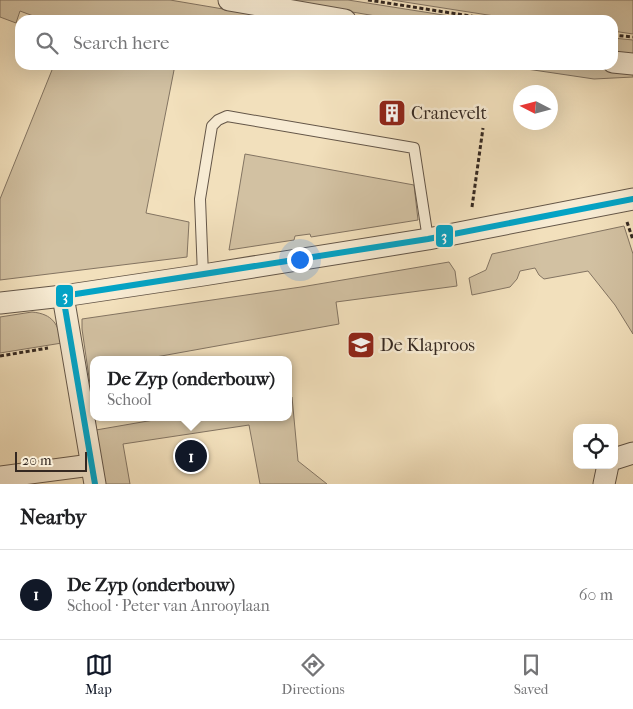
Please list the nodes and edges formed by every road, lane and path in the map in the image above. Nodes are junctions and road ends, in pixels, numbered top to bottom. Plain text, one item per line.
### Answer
1 (229, 0) edge
2 (368, 0) edge
3 (316, 15) edge
4 (464, 15) edge
5 (618, 36) edge
6 (633, 37) edge
7 (618, 62) edge
8 (633, 64) edge
9 (483, 128) dead end
10 (633, 199) edge
11 (468, 231) junction
12 (428, 239) junction
13 (203, 275) junction
14 (63, 296) junction
15 (0, 303) edge
16 (71, 344) junction
17 (0, 356) edge
18 (633, 453) edge
19 (618, 458) edge
20 (607, 469) edge
21 (93, 474) edge
22 (0, 477) edge
23 (604, 484) edge

1 - 3 street
2 - 4 path
5 - 6 path
7 - 8 street
9 - 11 path
10 - 11 street
11 - 12 street
12 - 13 street
12 - 13 lane
13 - 14 street
14 - 15 street
14 - 16 street
16 - 17 path
16 - 21 street
18 - 19 street
20 - 23 street
21 - 22 street

